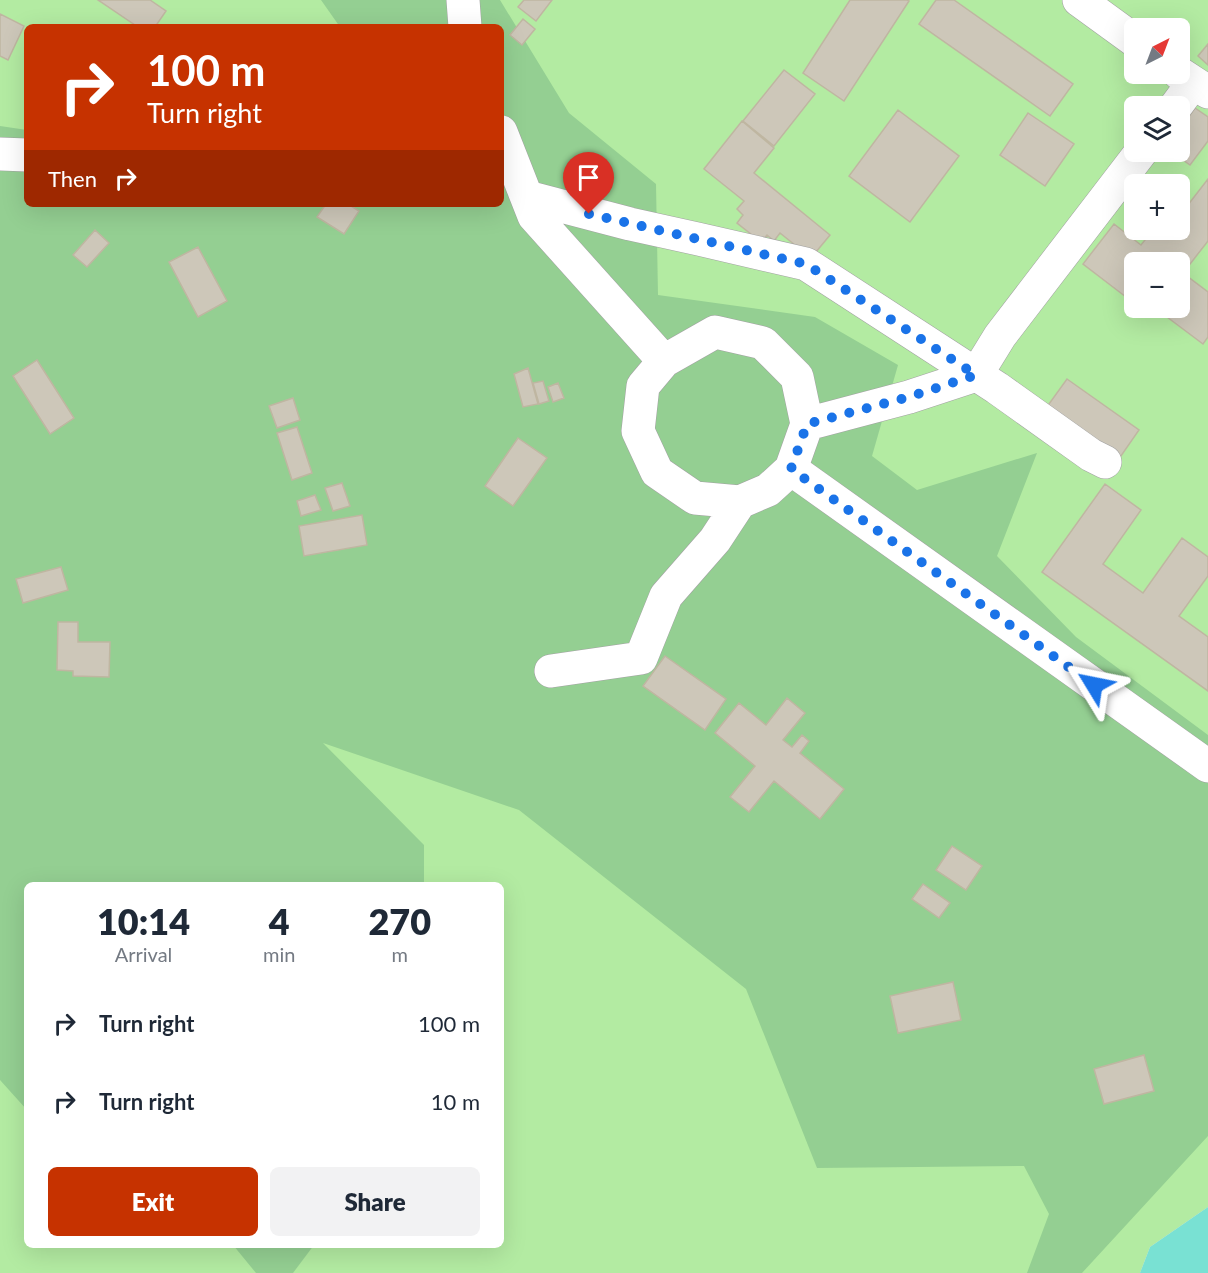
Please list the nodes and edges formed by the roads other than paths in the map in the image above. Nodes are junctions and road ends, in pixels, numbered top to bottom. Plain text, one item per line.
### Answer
1 (463, 0) edge
2 (1079, 0) edge
3 (465, 24) edge
4 (1124, 33) edge
5 (504, 140) edge
6 (0, 154) edge
7 (24, 155) edge
8 (1133, 162) edge
9 (527, 197) junction
10 (664, 361) junction
11 (976, 375) junction
12 (807, 424) junction
13 (1106, 462) dead end
14 (791, 469) junction
15 (740, 502) junction
16 (551, 670) dead end
17 (1208, 766) edge

1 - 3 lane
2 - 4 lane
5 - 9 lane
6 - 7 lane
8 - 11 lane
9 - 10 lane
9 - 11 lane
10 - 12 lane
10 - 15 lane
11 - 12 lane
11 - 13 lane
12 - 14 lane
14 - 15 lane
14 - 17 lane
15 - 16 lane

